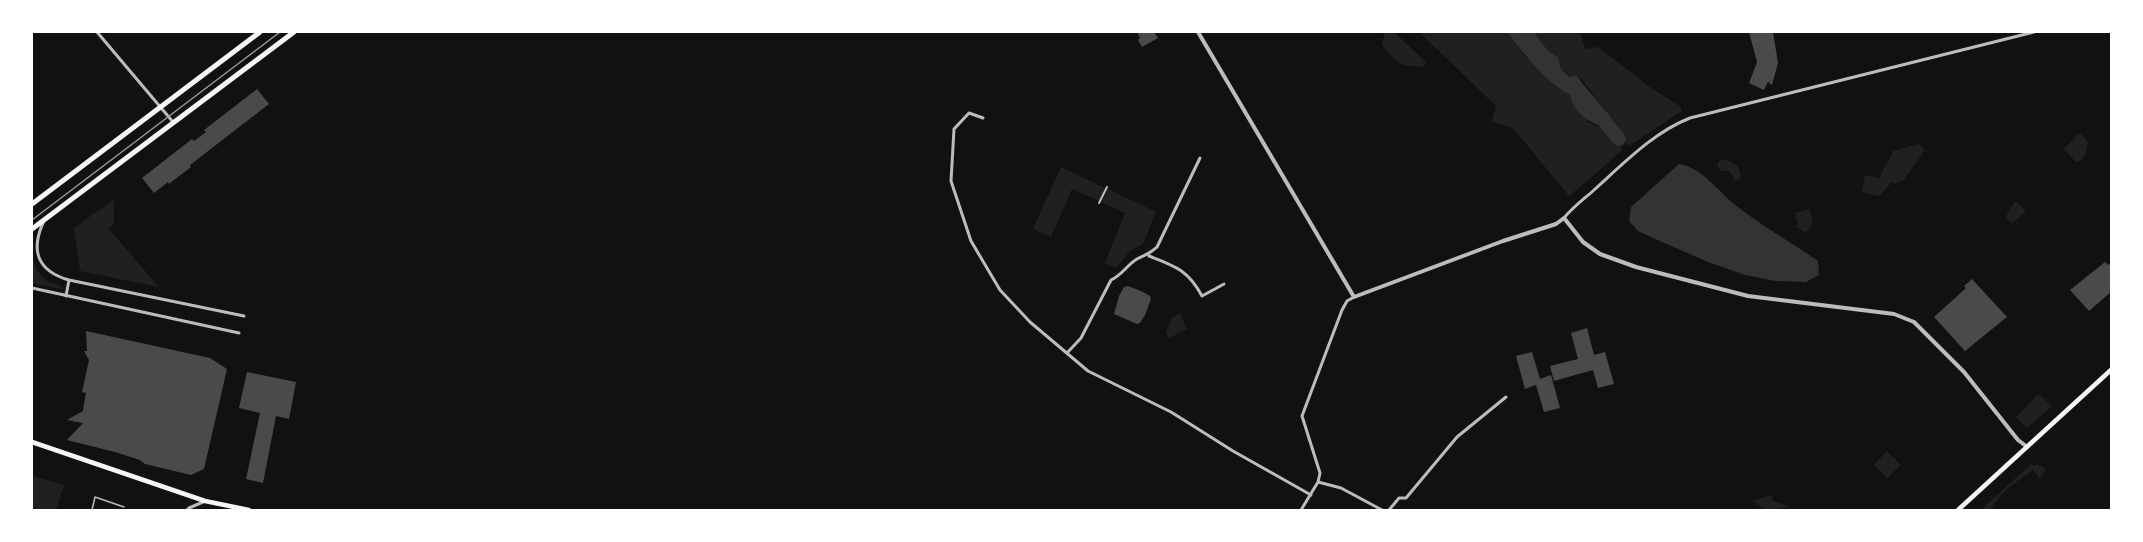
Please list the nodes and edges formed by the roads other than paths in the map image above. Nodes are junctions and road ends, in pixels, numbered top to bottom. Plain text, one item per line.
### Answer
1 (97, 32) edge
2 (260, 32) edge
3 (294, 32) edge
4 (1198, 32) edge
5 (2034, 32) edge
6 (160, 107) junction
7 (983, 118) dead end
8 (174, 122) junction
9 (1200, 158) dead end
10 (1107, 187) dead end
11 (1099, 203) dead end
12 (32, 204) edge
13 (1564, 218) junction
14 (45, 219) junction
15 (32, 229) edge
16 (1149, 256) junction
17 (69, 280) junction
18 (1224, 284) dead end
19 (32, 288) edge
20 (66, 296) junction
21 (1354, 297) junction
22 (244, 316) dead end
23 (239, 333) dead end
24 (1066, 353) junction
25 (2112, 369) edge
26 (1506, 397) dead end
27 (32, 442) edge
28 (2026, 446) junction
29 (1318, 482) junction
30 (1311, 495) junction
31 (205, 501) junction
32 (124, 507) dead end
33 (92, 510) edge
34 (187, 510) edge
35 (249, 510) edge
36 (1301, 510) edge
37 (1382, 510) edge
38 (1389, 510) edge
39 (1958, 510) edge

1 - 6 street
2 - 6 main road
3 - 8 main road
4 - 21 street
5 - 13 street
6 - 8 street
6 - 12 main road
7 - 24 street
8 - 14 main road
9 - 16 street
10 - 11 street
13 - 21 street
13 - 28 street
14 - 15 main road
14 - 17 street
16 - 18 street
16 - 24 street
17 - 20 street
17 - 22 street
19 - 20 street
20 - 23 street
21 - 29 street
24 - 30 street
25 - 28 main road
26 - 38 street
27 - 31 main road
28 - 39 main road
29 - 30 street
29 - 37 street
30 - 36 street
31 - 34 street
31 - 35 main road
32 - 33 lane

